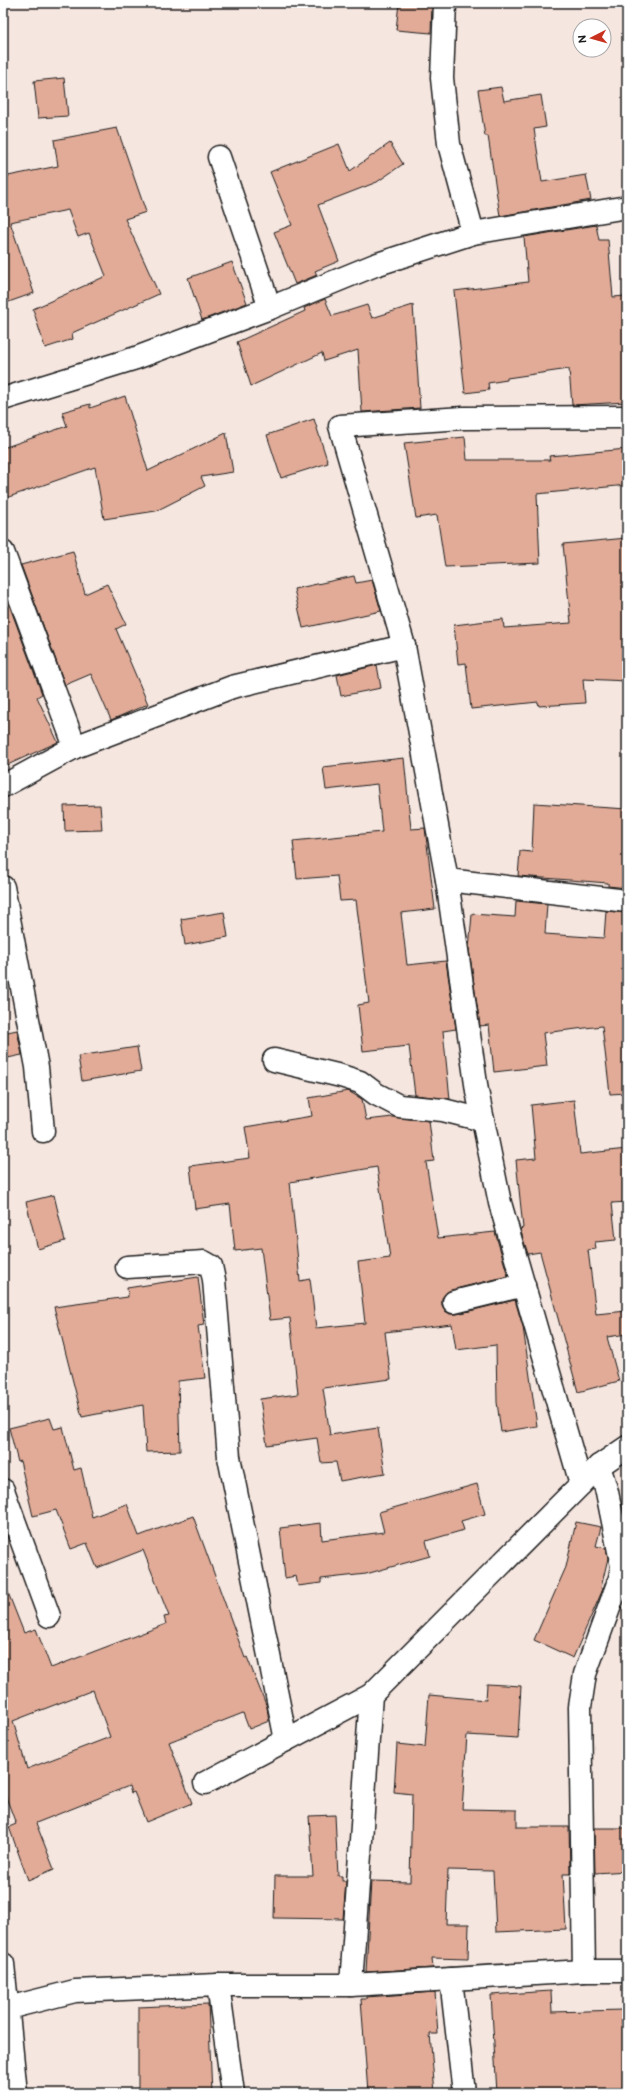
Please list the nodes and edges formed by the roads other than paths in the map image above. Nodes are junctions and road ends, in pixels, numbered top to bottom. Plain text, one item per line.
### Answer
1 (445, 3) edge
2 (219, 157) dead end
3 (627, 207) edge
4 (473, 232) junction
5 (270, 308) junction
6 (3, 399) edge
7 (627, 417) edge
8 (3, 552) edge
9 (404, 646) junction
10 (75, 747) junction
11 (3, 786) edge
12 (447, 880) junction
13 (3, 887) edge
14 (627, 901) edge
15 (274, 1060) dead end
16 (483, 1120) junction
17 (43, 1131) dead end
18 (127, 1267) dead end
19 (524, 1285) junction
20 (454, 1302) dead end
21 (627, 1447) edge
22 (599, 1466) junction
23 (581, 1484) junction
24 (3, 1490) edge
25 (49, 1616) dead end
26 (371, 1695) junction
27 (286, 1740) junction
28 (205, 1783) dead end
29 (3, 1964) edge
30 (584, 1971) junction
31 (627, 1971) edge
32 (451, 1979) junction
33 (218, 1985) junction
34 (351, 1985) junction
35 (6, 2010) edge
36 (16, 2093) edge
37 (233, 2093) edge
38 (464, 2093) edge

1 - 4 street
2 - 5 street
3 - 4 street
4 - 5 street
5 - 6 street
7 - 9 street
8 - 10 street
9 - 10 street
9 - 12 street
10 - 11 street
12 - 14 street
12 - 16 street
13 - 17 street
15 - 16 street
16 - 19 street
18 - 27 street
19 - 20 street
19 - 23 street
21 - 22 street
22 - 23 street
22 - 30 street
23 - 26 street
24 - 25 street
26 - 27 street
26 - 34 street
27 - 28 street
29 - 35 street
30 - 31 street
30 - 32 street
32 - 34 street
32 - 38 street
33 - 34 street
33 - 35 street
33 - 37 street
35 - 36 street

